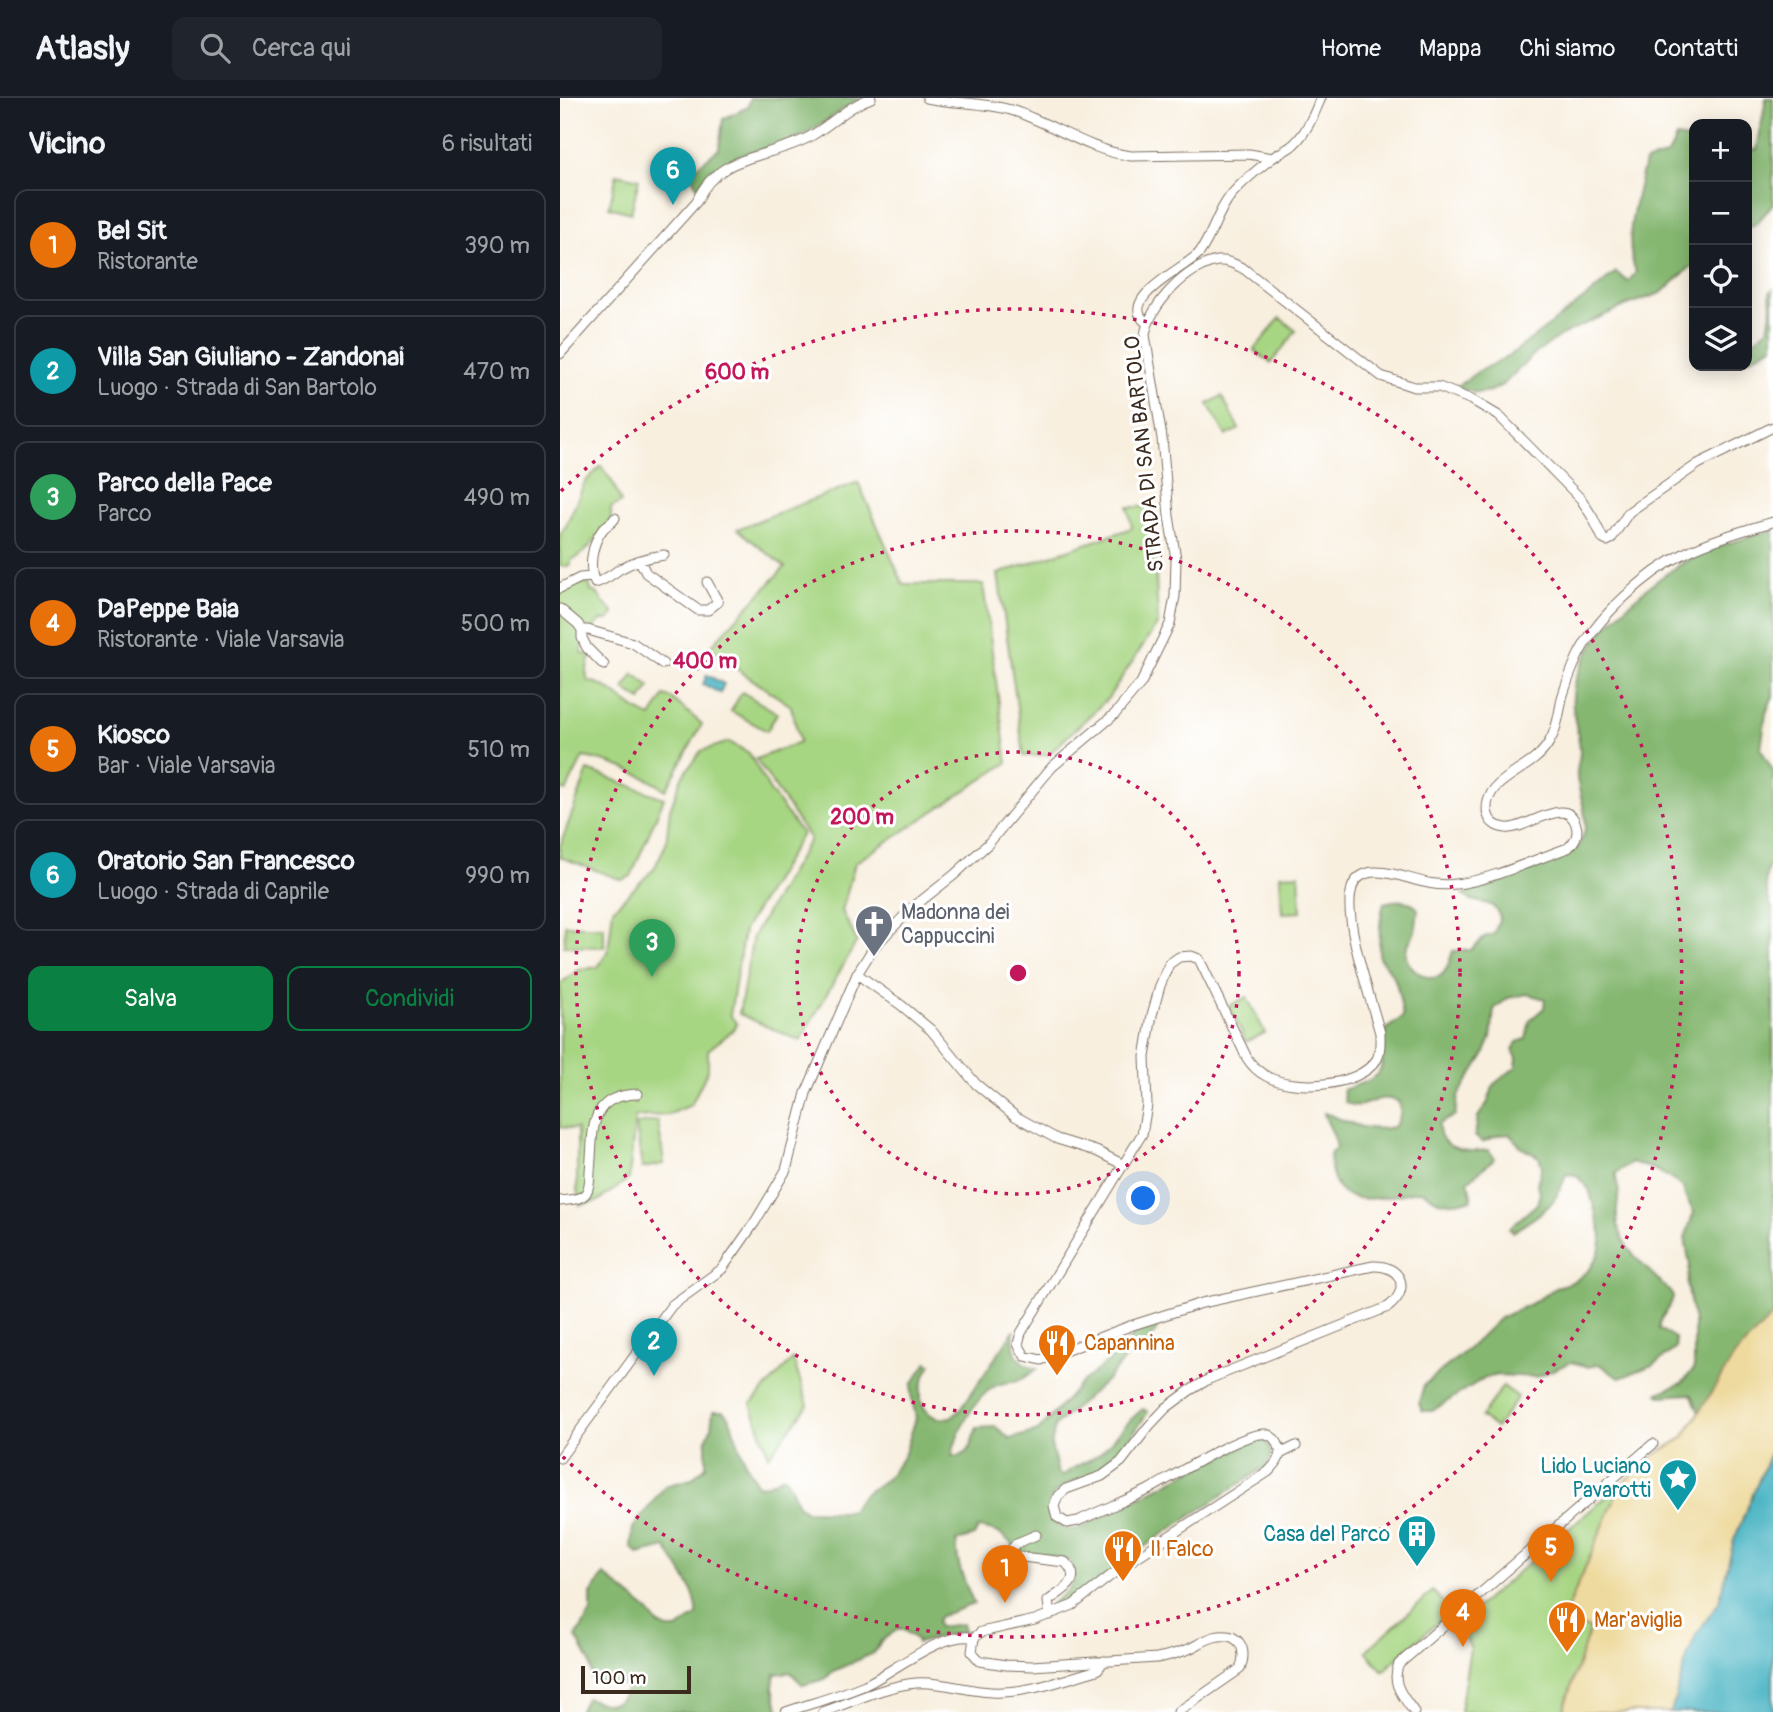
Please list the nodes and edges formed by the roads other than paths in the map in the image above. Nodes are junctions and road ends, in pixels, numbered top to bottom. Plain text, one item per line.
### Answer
1 (871, 98) edge
2 (927, 98) edge
3 (1321, 98) edge
4 (1272, 158) junction
5 (1147, 323) junction
6 (560, 354) edge
7 (1773, 427) edge
8 (615, 518) dead end
9 (1773, 522) edge
10 (664, 555) dead end
11 (640, 561) junction
12 (592, 577) junction
13 (708, 582) dead end
14 (560, 587) edge
15 (560, 609) edge
16 (582, 630) junction
17 (663, 664) dead end
18 (604, 665) dead end
19 (857, 974) junction
20 (638, 1094) dead end
21 (1124, 1165) junction
22 (560, 1201) edge
23 (1653, 1444) dead end
24 (1296, 1446) dead end
25 (1280, 1454) junction
26 (560, 1458) edge
27 (1035, 1535) dead end
28 (1050, 1615) junction
29 (974, 1638) junction
30 (1104, 1661) junction
31 (786, 1712) edge
32 (823, 1712) edge
33 (1178, 1712) edge
34 (1414, 1712) edge

1 - 6 street
2 - 4 street
3 - 4 street
4 - 5 street
5 - 7 street, STRADA DI SAN BARTOLO
5 - 19 street, STRADA DI SAN BARTOLO
8 - 12 street
9 - 21 street
10 - 11 street
11 - 12 street
11 - 13 street
12 - 14 street
15 - 16 street
16 - 17 street
16 - 18 street
19 - 21 street
19 - 26 street, STRADA DI SAN BARTOLO
20 - 22 street
21 - 25 street
23 - 34 street
24 - 25 street
25 - 28 street
27 - 28 street
28 - 29 street
29 - 30 street
29 - 31 street
30 - 32 street
30 - 33 street

